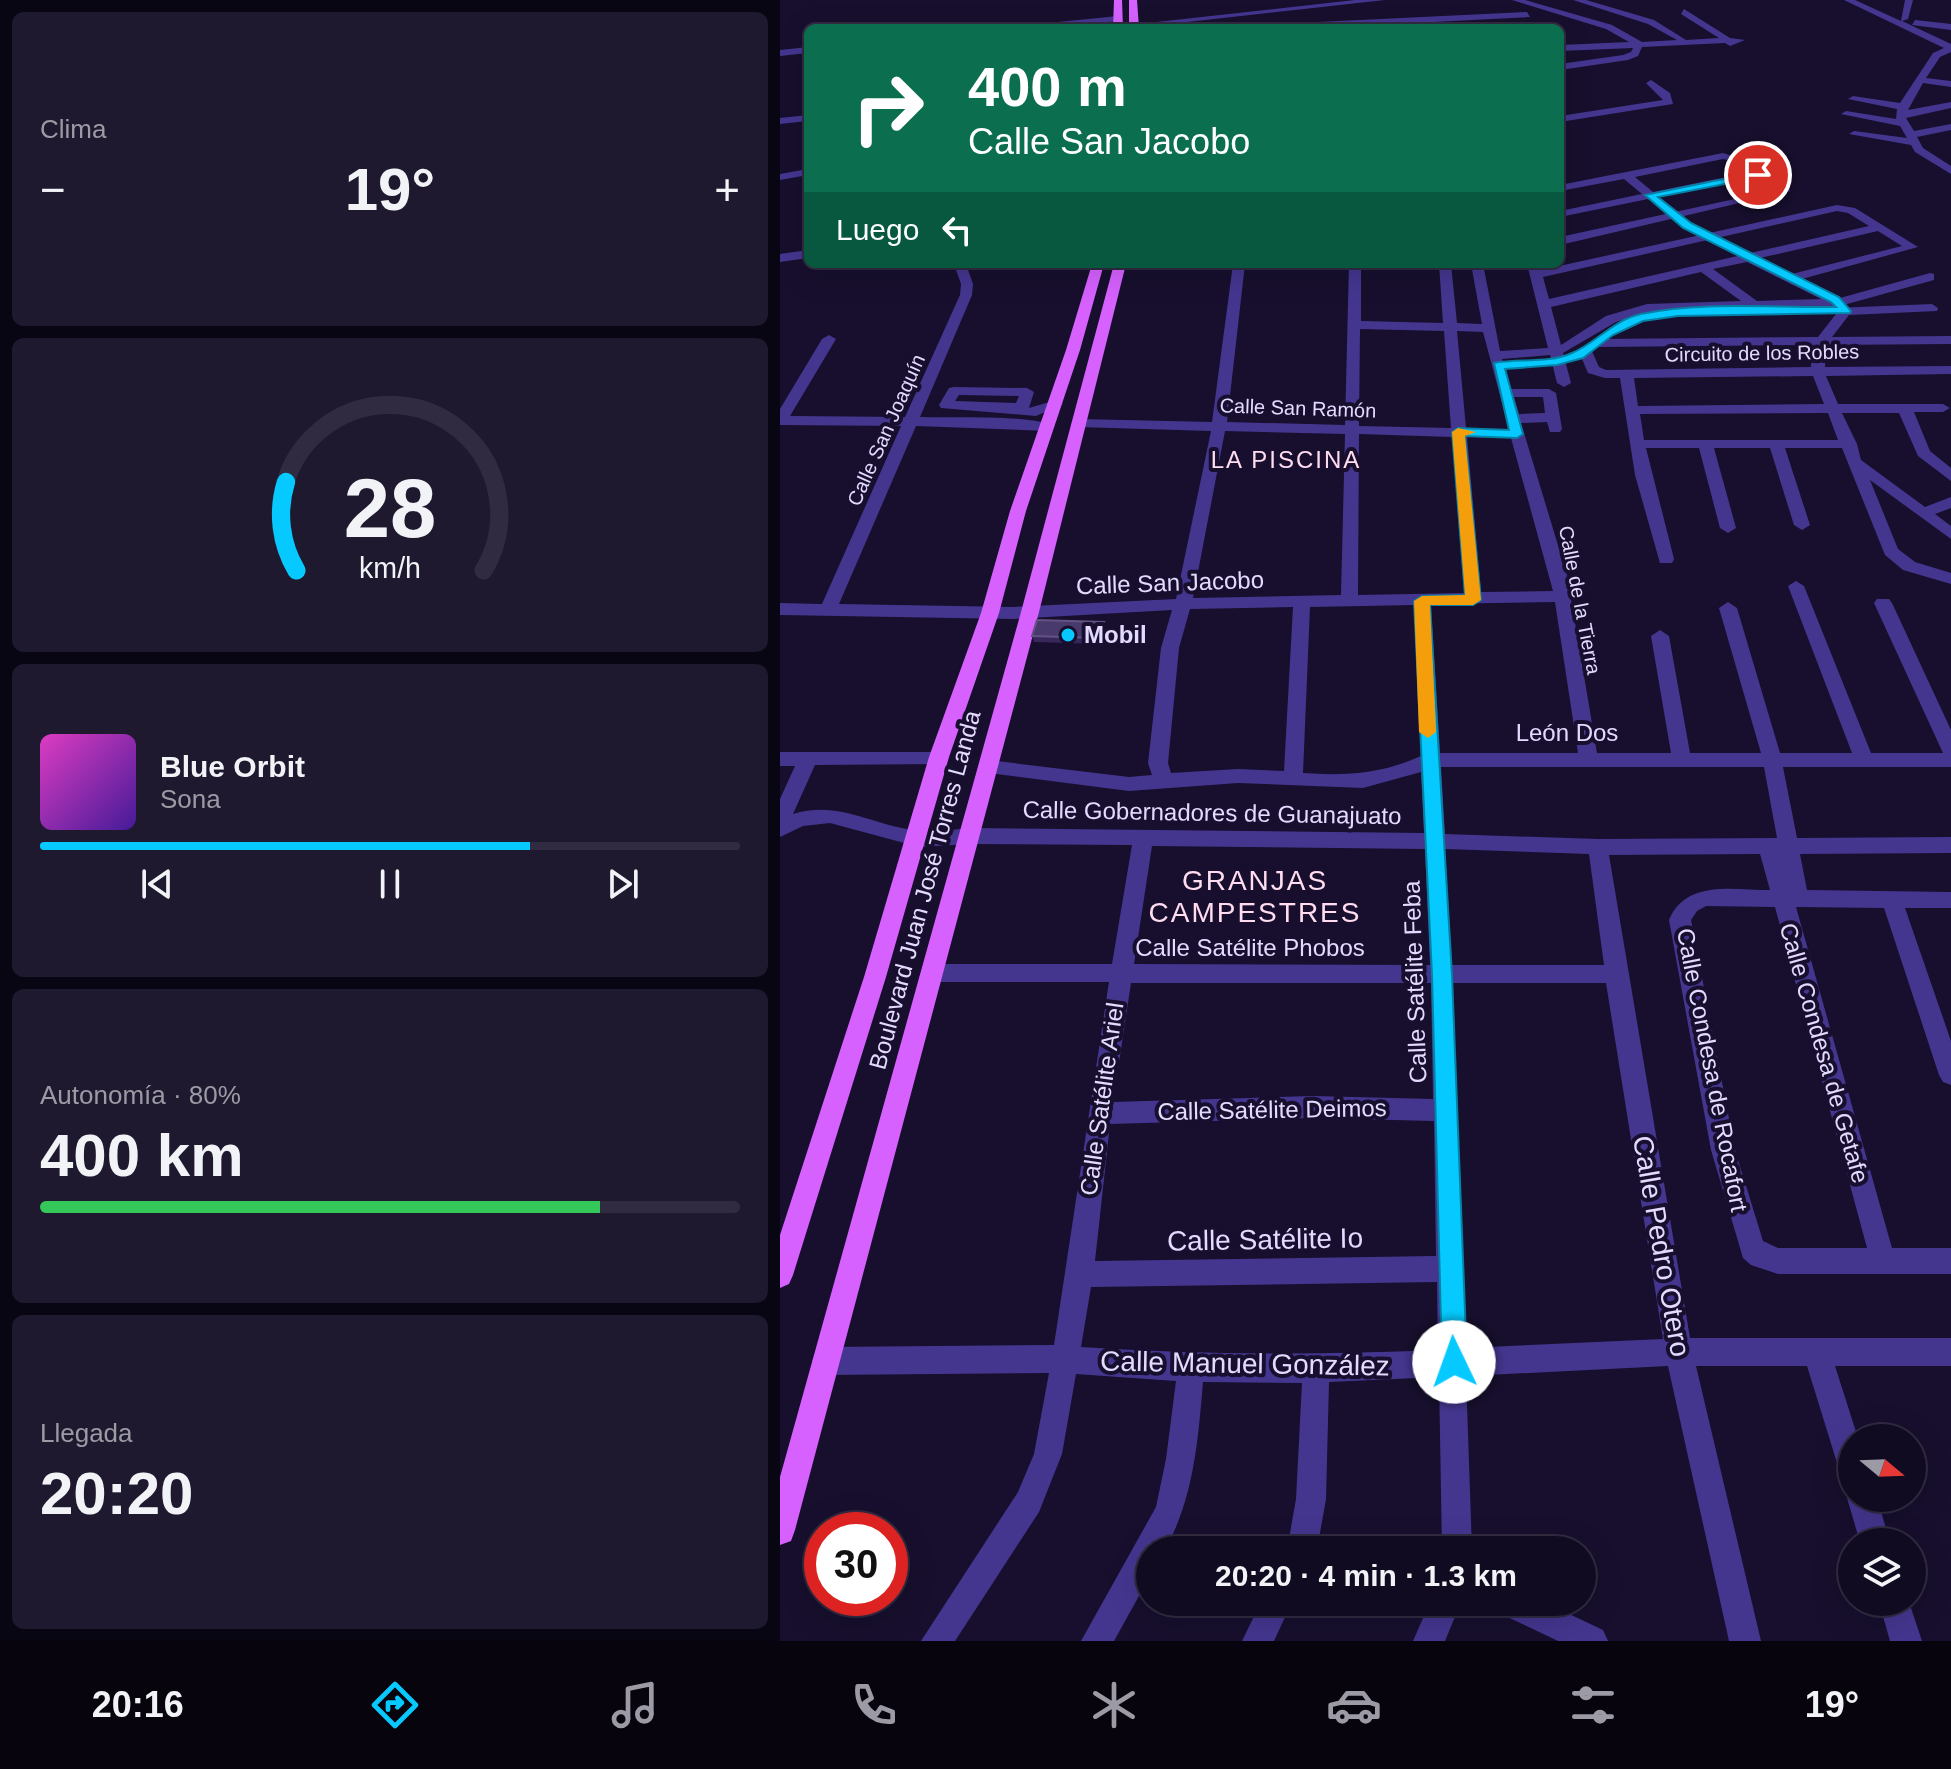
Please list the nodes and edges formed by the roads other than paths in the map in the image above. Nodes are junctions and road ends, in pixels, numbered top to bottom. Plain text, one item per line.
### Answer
1 (1118, 0) edge
2 (1133, 0) edge
3 (1381, 0) edge
4 (1516, 0) edge
5 (1577, 0) edge
6 (1848, 0) edge
7 (1909, 0) edge
8 (1865, 1) edge
9 (1353, 3) junction
10 (1313, 7) junction
11 (1397, 11) dead end
12 (1684, 12) dead end
13 (1484, 13) junction
14 (1569, 15) junction
15 (1230, 16) junction
16 (1445, 19) edge
17 (1402, 21) junction
18 (1907, 21) junction
19 (1118, 24) edge
20 (1134, 24) edge
21 (1186, 24) edge
22 (1231, 24) edge
23 (1318, 24) edge
24 (1362, 24) edge
25 (1372, 24) edge
26 (1491, 24) edge
27 (1951, 28) edge
28 (1683, 41) junction
29 (1638, 43) junction
30 (1949, 43) edge
31 (1591, 44) junction
32 (1564, 47) edge
33 (1564, 47) edge
34 (804, 50) edge
35 (780, 53) edge
36 (1688, 55) dead end
37 (1564, 66) edge
38 (1919, 80) junction
39 (1651, 83) dead end
40 (1951, 84) edge
41 (1853, 99) dead end
42 (1951, 105) edge
43 (1846, 114) dead end
44 (1902, 115) junction
45 (1564, 118) edge
46 (804, 120) edge
47 (780, 121) edge
48 (1951, 127) edge
49 (1854, 134) dead end
50 (1910, 139) junction
51 (1938, 152) dead end
52 (1926, 155) junction
53 (1738, 159) dead end
54 (1951, 171) edge
55 (804, 173) edge
56 (1627, 176) junction
57 (780, 177) edge
58 (1566, 184) edge
59 (1650, 195) junction
60 (1564, 213) edge
61 (1674, 216) junction
62 (1881, 227) junction
63 (1708, 237) junction
64 (1564, 240) edge
65 (804, 255) edge
66 (780, 258) edge
67 (1749, 258) junction
68 (1564, 264) edge
69 (961, 268) edge
70 (1097, 268) edge
71 (1119, 268) edge
72 (1239, 268) edge
73 (1355, 268) edge
74 (1445, 268) edge
75 (1478, 268) edge
76 (1704, 268) junction
77 (1535, 270) edge
78 (1930, 277) dead end
79 (1793, 278) junction
80 (1886, 290) junction
81 (1545, 304) junction
82 (1753, 304) junction
83 (1842, 306) junction
84 (1932, 308) dead end
85 (1907, 309) junction
86 (1353, 325) junction
87 (1450, 327) junction
88 (1488, 328) junction
89 (829, 339) dead end
90 (1951, 340) edge
91 (1820, 342) junction
92 (1599, 343) junction
93 (1586, 352) junction
94 (1556, 356) junction
95 (1496, 361) junction
96 (1951, 370) edge
97 (1818, 372) junction
98 (1626, 374) junction
99 (1564, 383) dead end
100 (1505, 393) junction
101 (1022, 408) junction
102 (1834, 408) junction
103 (1943, 408) dead end
104 (1905, 409) junction
105 (1632, 410) junction
106 (1051, 417) junction
107 (780, 420) edge
108 (912, 422) junction
109 (1078, 423) junction
110 (1219, 425) junction
111 (1515, 427) junction
112 (1354, 429) junction
113 (1458, 432) junction
114 (1636, 444) junction
115 (1705, 444) junction
116 (1850, 444) junction
117 (1776, 445) junction
118 (1857, 463) junction
119 (1951, 476) edge
120 (1889, 487) junction
121 (1868, 491) junction
122 (1951, 502) edge
123 (1924, 513) junction
124 (1802, 525) dead end
125 (1728, 528) dead end
126 (1951, 534) edge
127 (1666, 559) dead end
128 (1951, 579) edge
129 (1796, 586) dead end
130 (1561, 596) junction
131 (1473, 600) junction
132 (1422, 601) junction
133 (1349, 602) junction
134 (1302, 603) junction
135 (1883, 603) dead end
136 (1181, 604) junction
137 (1728, 608) dead end
138 (780, 609) edge
139 (828, 610) junction
140 (1030, 612) junction
141 (990, 613) junction
142 (1660, 636) dead end
143 (1951, 750) edge
144 (939, 757) junction
145 (1772, 758) junction
146 (780, 759) edge
147 (808, 759) junction
148 (1588, 759) junction
149 (1682, 759) junction
150 (1864, 759) junction
151 (1429, 760) junction
152 (1951, 760) edge
153 (988, 767) junction
154 (1293, 779) junction
155 (1163, 781) junction
156 (780, 820) edge
157 (780, 829) edge
158 (969, 836) junction
159 (1143, 838) junction
160 (915, 839) junction
161 (1435, 841) junction
162 (1778, 845) junction
163 (1951, 845) edge
164 (1598, 847) junction
165 (1789, 898) junction
166 (1892, 900) junction
167 (1951, 900) edge
168 (932, 973) junction
169 (1120, 974) junction
170 (1616, 974) junction
171 (1442, 975) junction
172 (1951, 1075) edge
173 (1446, 1110) junction
174 (1099, 1113) junction
175 (1883, 1261) junction
176 (1951, 1261) edge
177 (1450, 1269) junction
178 (1080, 1274) junction
179 (780, 1275) edge
180 (1679, 1352) junction
181 (1817, 1352) junction
182 (1949, 1358) edge
183 (1063, 1359) junction
184 (826, 1361) junction
185 (1454, 1362) junction
186 (1191, 1368) junction
187 (1316, 1369) junction
188 (1839, 1424) edge
189 (780, 1530) edge
190 (1304, 1536) edge
191 (1457, 1536) edge
192 (1270, 1616) edge
193 (1440, 1616) edge
194 (1539, 1616) edge
195 (1898, 1616) edge
196 (937, 1641) edge
197 (1097, 1641) edge
198 (1258, 1641) edge
199 (1429, 1641) edge
200 (1592, 1641) edge
201 (1745, 1641) edge
202 (1906, 1641) edge

1 - 19 main road
2 - 20 main road
3 - 9 street
4 - 13 street
4 - 14 street
5 - 28 street
6 - 30 street
7 - 18 street
8 - 18 street
9 - 10 street
9 - 24 street
10 - 15 street
10 - 23 street
11 - 17 street
12 - 28 street
13 - 16 street
13 - 26 street
14 - 29 street
14 - 31 street
15 - 21 street
15 - 22 street
16 - 17 street
17 - 25 street
18 - 27 street
18 - 30 street
27 - 30 street
28 - 29 street
28 - 36 street
29 - 31 street
29 - 32 street
29 - 37 street
30 - 38 street
31 - 33 street
34 - 35 street
38 - 40 street
38 - 44 street
39 - 45 street
41 - 44 street
42 - 44 street
43 - 44 street
44 - 50 street
46 - 47 street
48 - 50 street
49 - 50 street
50 - 52 street
51 - 52 street
52 - 54 street
53 - 56 street
55 - 57 street
56 - 58 street
56 - 59 street
59 - 60 street
59 - 61 street
59 - 61 street
61 - 63 street
61 - 64 street
62 - 63 street
62 - 67 street
62 - 79 street
63 - 67 street
63 - 68 street
65 - 66 street
67 - 76 street
67 - 79 street
69 - 108 street, Calle San Joaquín
70 - 106 main road, Boulevard Juan José Torres Landa
71 - 109 main road, Boulevard Juan José Torres Landa
72 - 110 street
73 - 86 street
74 - 87 street
75 - 88 street, Calle de la Tierra
76 - 81 street
76 - 82 street
77 - 81 street
78 - 80 street
79 - 83 street
80 - 83 street
80 - 85 street
81 - 94 street
82 - 83 street
82 - 94 street
83 - 85 street
83 - 91 street
83 - 92 street
84 - 85 street
86 - 87 street
86 - 112 street
87 - 88 street
87 - 113 street
88 - 95 street, Calle de la Tierra
89 - 107 street
90 - 91 street, Circuito de los Robles
91 - 92 street, Circuito de los Robles
91 - 97 street
92 - 93 street
93 - 94 street
93 - 98 street, Circuito de los Robles
94 - 95 street
94 - 99 street
95 - 100 street, Calle de la Tierra
96 - 97 street, Circuito de los Robles
97 - 98 street, Circuito de los Robles
97 - 102 street
98 - 105 street
100 - 111 street, Calle de la Tierra
100 - 111 street, Calle San Ramón
101 - 101 street
101 - 106 street
102 - 104 street
102 - 105 street
102 - 116 street
103 - 104 street
104 - 119 street
105 - 114 street
106 - 108 street
106 - 141 main road, Boulevard Juan José Torres Landa
107 - 108 street
108 - 139 street, Calle San Joaquín
109 - 110 street, Calle San Ramón
109 - 140 main road, Boulevard Juan José Torres Landa
110 - 112 street, Calle San Ramón
110 - 136 street
111 - 113 street, Calle San Ramón
111 - 130 street, Calle de la Tierra
112 - 113 street, Calle San Ramón
112 - 133 street
113 - 131 street
114 - 115 street
114 - 127 street
115 - 117 street
115 - 125 street
116 - 117 street
116 - 118 street
117 - 124 street
118 - 120 street
118 - 121 street
120 - 121 street
120 - 123 street
121 - 128 street
122 - 123 street
123 - 126 street
129 - 150 street
130 - 131 street, Calle San Jacobo
130 - 148 street, Calle de la Tierra
131 - 132 street, Calle San Jacobo
132 - 133 street, Calle San Jacobo
132 - 151 street, Calle Satélite Feba
133 - 134 street, Calle San Jacobo
134 - 136 street, Calle San Jacobo
134 - 154 street
135 - 143 street
136 - 140 street, Calle San Jacobo
136 - 155 street
137 - 145 street, Calle Condesa de Getafe
138 - 139 street, Calle San Jacobo
139 - 141 street, Calle San Jacobo
140 - 141 street, Calle San Jacobo
140 - 153 main road, Boulevard Juan José Torres Landa
141 - 144 main road, Boulevard Juan José Torres Landa
142 - 149 street
144 - 147 street
144 - 160 main road, Boulevard Juan José Torres Landa
145 - 149 street, León Dos
145 - 150 street, León Dos
145 - 162 street, Calle Condesa de Getafe
146 - 147 street
147 - 156 street
148 - 149 street, León Dos
148 - 151 street, León Dos
150 - 152 street, León Dos
151 - 154 street, León Dos
151 - 161 street, Calle Satélite Feba
153 - 155 street
153 - 158 main road, Boulevard Juan José Torres Landa
154 - 155 street, León Dos
157 - 160 street
158 - 159 street, Calle Gobernadores de Guanajuato
158 - 160 street, Calle Gobernadores de Guanajuato
158 - 168 main road, Boulevard Juan José Torres Landa
159 - 161 street, Calle Gobernadores de Guanajuato
159 - 169 street, Calle Satélite Ariel
160 - 179 main road, Boulevard Juan José Torres Landa
161 - 164 street, Calle Gobernadores de Guanajuato
161 - 171 street, Calle Satélite Feba
162 - 163 street, Calle Gobernadores de Guanajuato
162 - 164 street, Calle Gobernadores de Guanajuato
162 - 165 street, Calle Condesa de Getafe
164 - 170 street, Calle Pedro Otero
165 - 166 street, Calle Condesa de Rocafort
165 - 175 street, Calle Condesa de Getafe
165 - 175 street, Calle Condesa de Rocafort
166 - 167 street, Calle Condesa de Rocafort
166 - 172 street
168 - 169 street, Calle Satélite Phobos
168 - 184 main road, Boulevard Juan José Torres Landa
169 - 171 street, Calle Satélite Phobos
169 - 174 street, Calle Satélite Ariel
170 - 171 street, Calle Satélite Phobos
170 - 180 street, Calle Pedro Otero
171 - 173 street, Calle Satélite Feba
173 - 174 street, Calle Satélite Deimos
173 - 177 street, Calle Satélite Feba
174 - 178 street, Calle Satélite Ariel
175 - 176 street, Calle Condesa de Rocafort
177 - 178 street, Calle Satélite Io
177 - 185 street, Calle Satélite Feba
178 - 183 street, Calle Satélite Ariel
180 - 181 street, Calle Manuel González
180 - 185 street, Calle Manuel González
180 - 201 street, Calle Pedro Otero
181 - 182 street, Calle Manuel González
181 - 188 street
183 - 184 street, Calle Manuel González
183 - 186 street, Calle Manuel González
183 - 196 street, Calle Satélite Ariel
184 - 189 main road, Boulevard Juan José Torres Landa
185 - 187 street, Calle Manuel González
185 - 191 street, Calle Satélite Feba
186 - 187 street, Calle Manuel González
186 - 197 street
187 - 190 street
192 - 198 street
193 - 199 street
194 - 200 street
195 - 202 street

